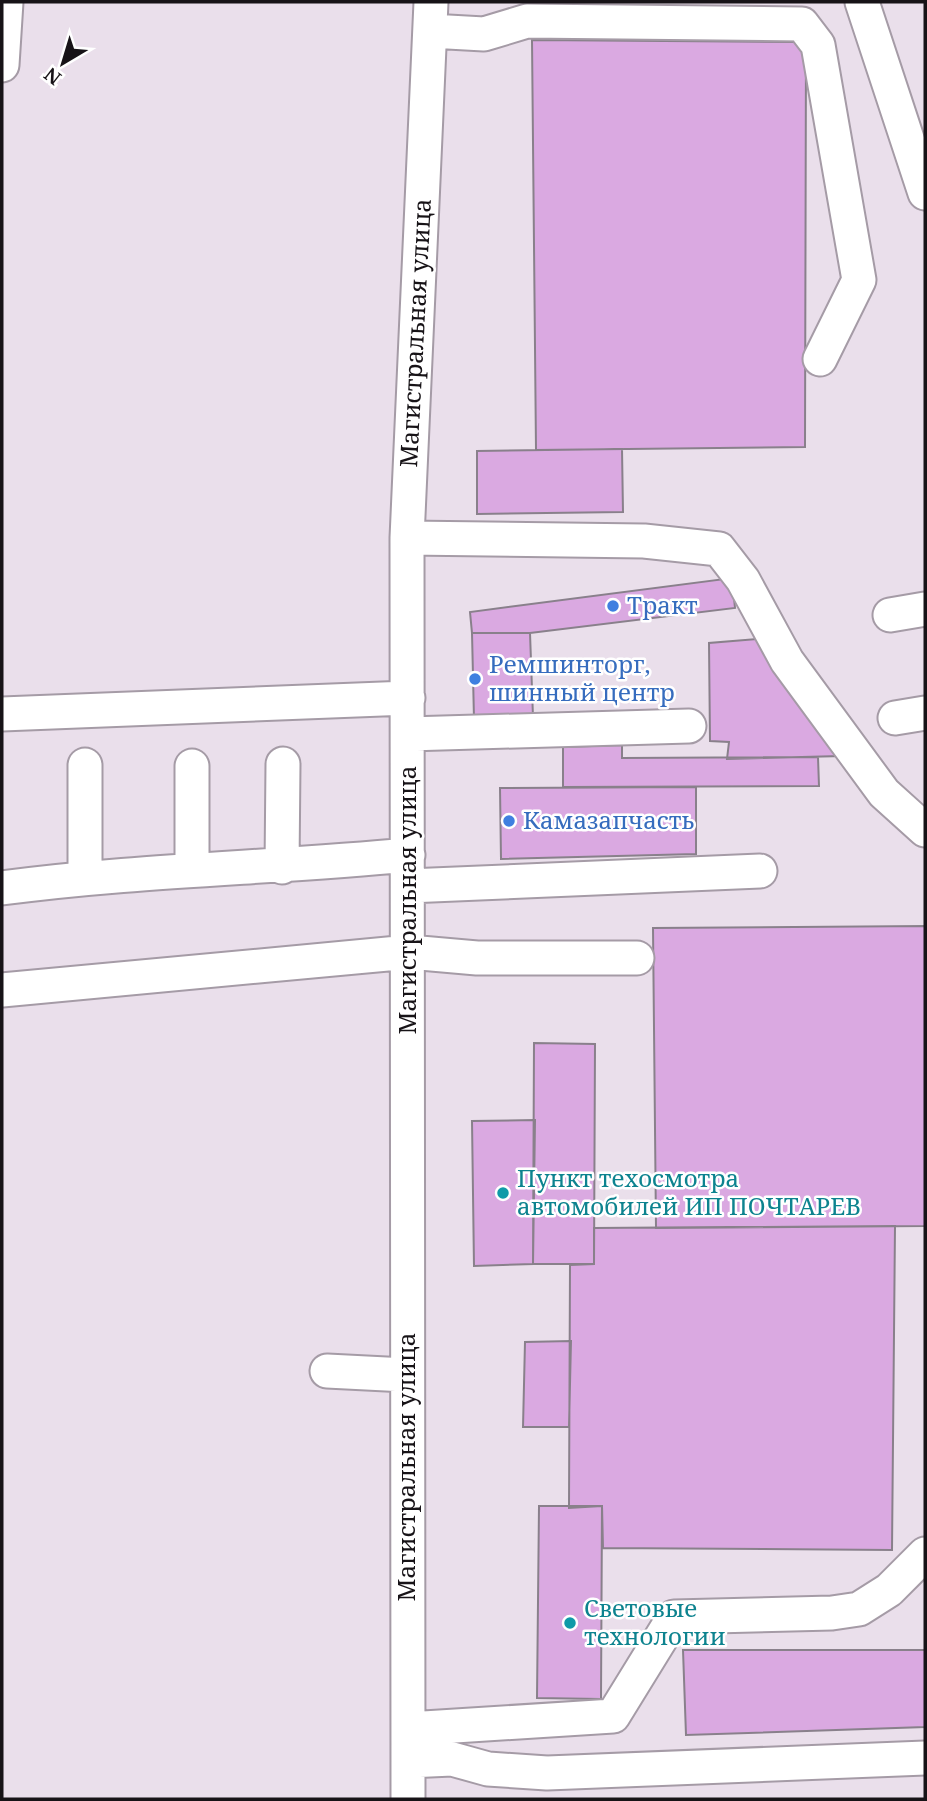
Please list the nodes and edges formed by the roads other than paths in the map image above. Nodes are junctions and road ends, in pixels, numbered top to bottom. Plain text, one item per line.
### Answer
1 (6, 2) edge
2 (862, 2) edge
3 (431, 16) edge
4 (2, 65) edge
5 (925, 194) edge
6 (820, 359) dead end
7 (407, 538) junction
8 (925, 609) edge
9 (890, 615) dead end
10 (408, 698) junction
11 (2, 714) edge
12 (689, 726) dead end
13 (408, 734) junction
14 (282, 764) dead end
15 (85, 765) dead end
16 (191, 766) dead end
17 (925, 830) edge
18 (282, 867) junction
19 (192, 870) junction
20 (408, 871) junction
21 (760, 871) dead end
22 (85, 877) junction
23 (2, 888) edge
24 (409, 953) junction
25 (637, 958) dead end
26 (2, 990) edge
27 (327, 1371) dead end
28 (406, 1375) junction
29 (925, 1554) edge
30 (408, 1745) junction
31 (925, 1758) edge
32 (408, 1799) edge

1 - 4 street
2 - 5 street
3 - 6 street
3 - 7 street, Магистральная улица
7 - 10 street, Магистральная улица
7 - 17 street
8 - 9 street
10 - 11 street
10 - 13 street, Магистральная улица
12 - 13 street
13 - 20 street, Магистральная улица
14 - 18 street
15 - 22 street
16 - 19 street
18 - 19 street
18 - 20 street
19 - 22 street
20 - 21 street
20 - 24 street, Магистральная улица
22 - 23 street
24 - 25 street
24 - 26 street
24 - 28 street, Магистральная улица
27 - 28 street
28 - 30 street, Магистральная улица
29 - 30 street
30 - 31 street
30 - 32 street, Магистральная улица

